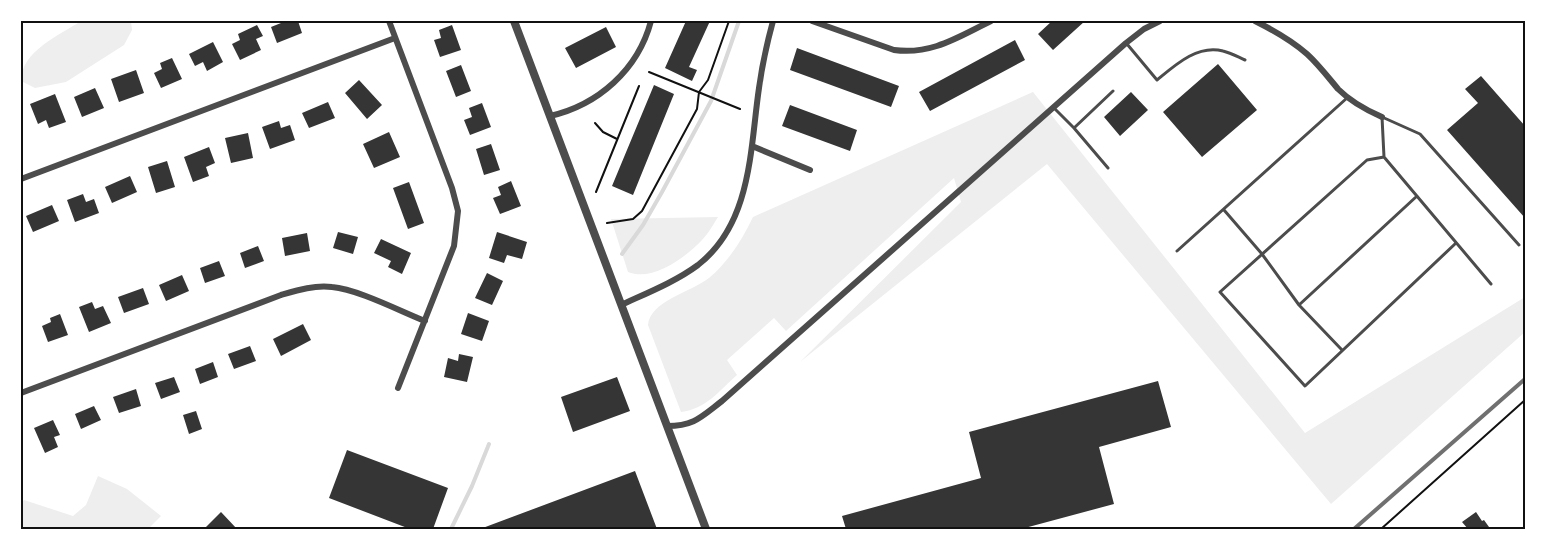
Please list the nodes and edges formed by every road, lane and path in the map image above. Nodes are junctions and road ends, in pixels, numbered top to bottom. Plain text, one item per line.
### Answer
1 (389, 21) edge
2 (514, 21) edge
3 (651, 21) edge
4 (729, 21) edge
5 (772, 21) edge
6 (812, 21) edge
7 (991, 21) edge
8 (1160, 21) edge
9 (1255, 21) edge
10 (395, 38) junction
11 (1126, 43) junction
12 (1245, 60) dead end
13 (649, 72) dead end
14 (639, 86) dead end
15 (1113, 91) dead end
16 (700, 93) junction
17 (1348, 97) junction
18 (1053, 107) junction
19 (740, 109) dead end
20 (550, 116) junction
21 (1382, 117) junction
22 (595, 123) dead end
23 (1074, 128) junction
24 (617, 140) junction
25 (752, 146) junction
26 (1384, 157) junction
27 (1108, 168) dead end
28 (810, 170) dead end
29 (21, 179) edge
30 (596, 192) dead end
31 (1417, 196) junction
32 (1223, 209) junction
33 (608, 222) dead end
34 (1456, 243) junction
35 (1519, 244) dead end
36 (1177, 251) dead end
37 (1262, 254) junction
38 (1491, 284) dead end
39 (621, 305) junction
40 (1299, 305) junction
41 (425, 321) junction
42 (1342, 350) junction
43 (398, 388) dead end
44 (21, 393) edge
45 (1525, 400) edge
46 (667, 426) junction
47 (706, 529) edge
48 (1381, 529) edge

1 - 10 street
2 - 20 street
3 - 20 street
4 - 16 path
5 - 25 street
6 - 7 street
8 - 11 street
9 - 17 street
10 - 29 street
10 - 41 street
11 - 12 lane
11 - 18 street
13 - 16 path
14 - 24 path
15 - 23 lane
16 - 19 path
16 - 33 path
17 - 21 street
17 - 32 lane
18 - 23 lane
18 - 46 street
20 - 39 street
21 - 26 lane
21 - 35 lane
22 - 24 path
23 - 27 lane
24 - 30 path
25 - 28 street
25 - 39 street
26 - 31 lane
26 - 37 lane
31 - 34 lane
31 - 40 lane
32 - 36 lane
32 - 37 lane
34 - 38 lane
34 - 42 lane
37 - 40 lane
37 - 42 lane
39 - 46 street
40 - 42 lane
41 - 43 street
41 - 44 street
45 - 48 path
46 - 47 street

